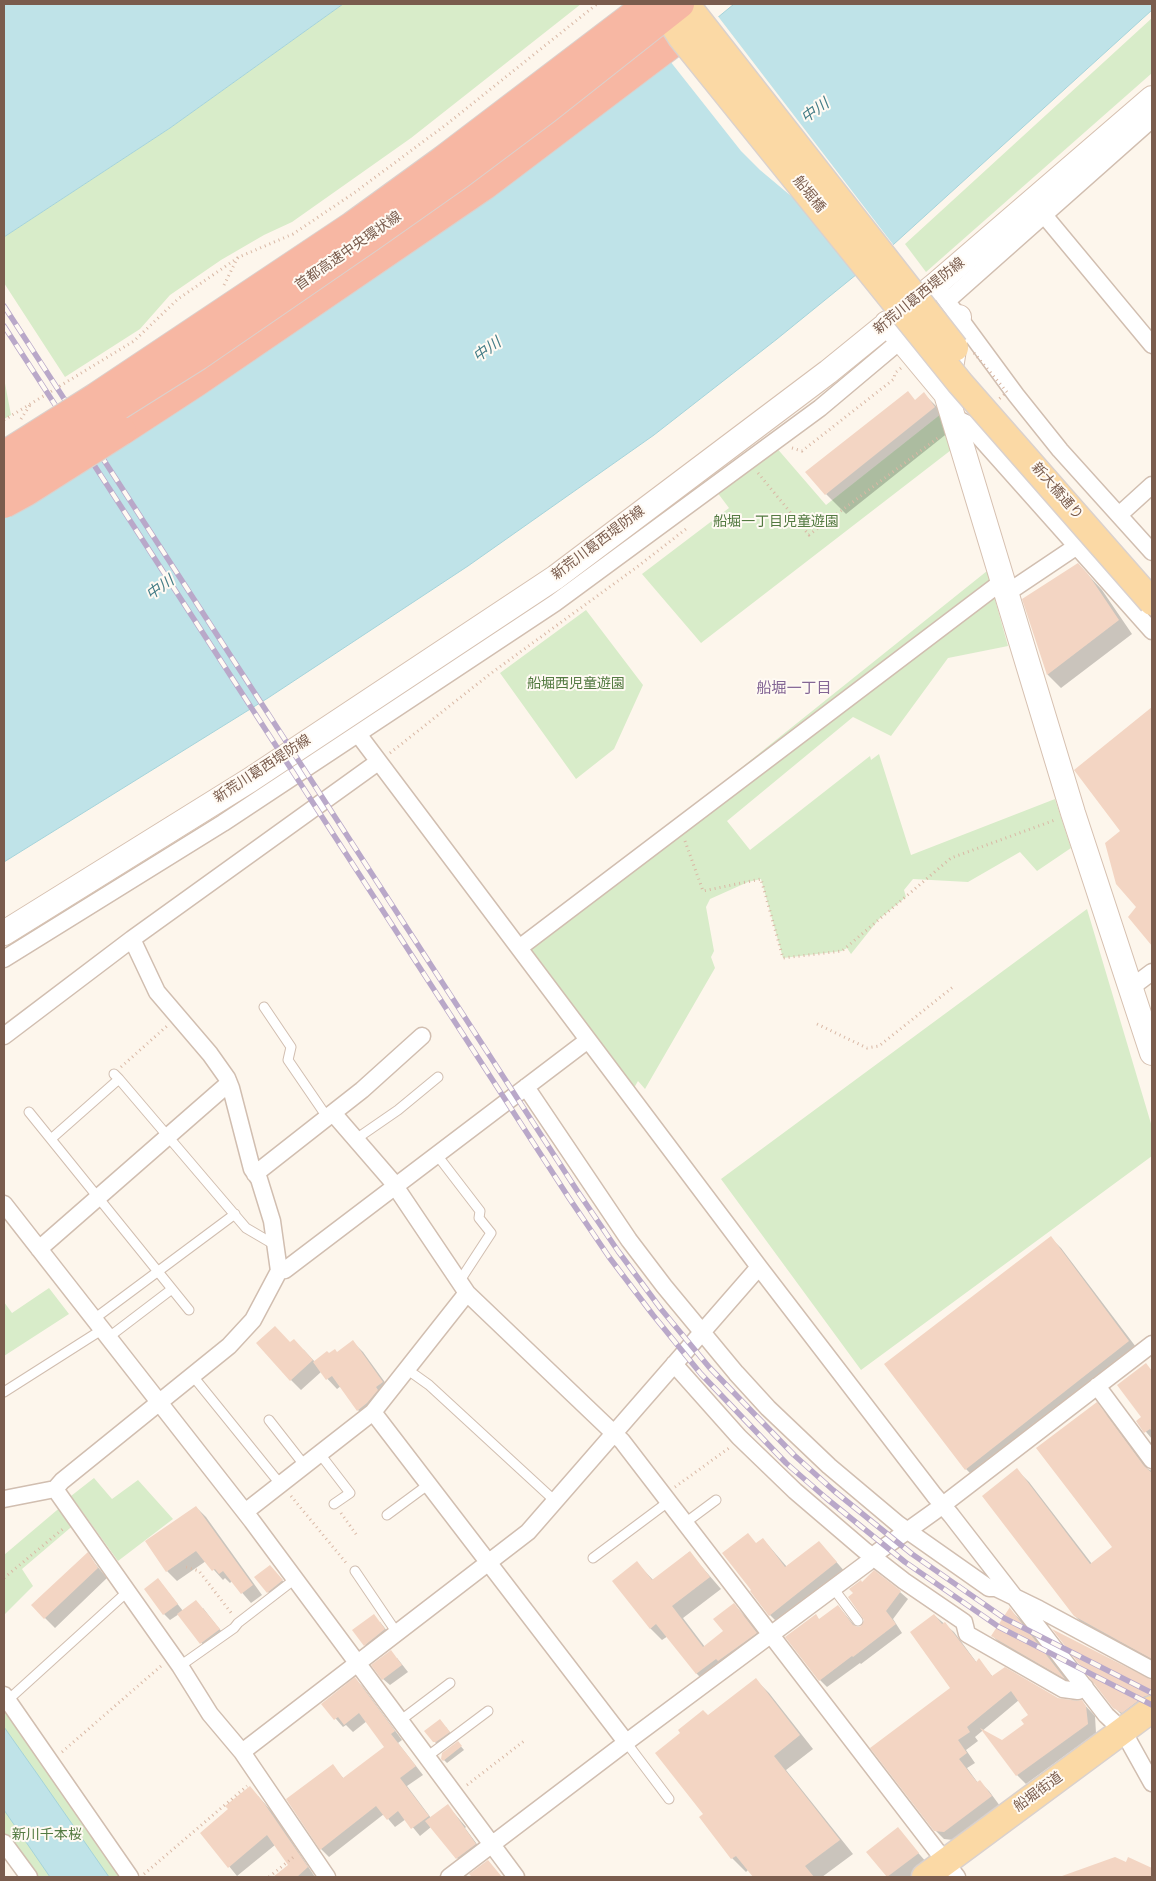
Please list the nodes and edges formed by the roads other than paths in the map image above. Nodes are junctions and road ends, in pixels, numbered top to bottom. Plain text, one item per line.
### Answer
1 (621, 4) edge
2 (648, 4) edge
3 (660, 4) edge
4 (680, 4) edge
5 (686, 4) edge
6 (681, 37) junction
7 (1152, 98) edge
8 (1152, 119) edge
9 (1044, 215) junction
10 (947, 301) junction
11 (901, 340) junction
12 (1152, 345) edge
13 (960, 383) junction
14 (955, 421) junction
15 (4, 433) edge
16 (4, 455) edge
17 (4, 478) edge
18 (1150, 493) edge
19 (4, 504) edge
20 (1119, 515) junction
21 (1077, 546) junction
22 (1152, 552) edge
23 (1152, 575) edge
24 (1006, 587) junction
25 (1152, 602) edge
26 (1152, 631) edge
27 (358, 734) junction
28 (378, 762) junction
29 (4, 933) edge
30 (132, 939) junction
31 (519, 948) junction
32 (4, 959) edge
33 (1152, 972) edge
34 (1132, 987) junction
35 (264, 1007) dead end
36 (4, 1036) edge
37 (422, 1036) dead end
38 (588, 1040) junction
39 (1152, 1053) edge
40 (438, 1077) dead end
41 (229, 1083) junction
42 (526, 1086) junction
43 (29, 1112) dead end
44 (330, 1115) junction
45 (168, 1136) junction
46 (51, 1139) junction
47 (356, 1139) junction
48 (437, 1155) junction
49 (255, 1174) junction
50 (395, 1187) junction
51 (98, 1197) junction
52 (4, 1204) edge
53 (235, 1214) junction
54 (275, 1245) junction
55 (39, 1249) junction
56 (759, 1267) junction
57 (279, 1271) junction
58 (158, 1272) junction
59 (463, 1288) junction
60 (172, 1289) junction
61 (188, 1310) dead end
62 (102, 1328) junction
63 (702, 1332) junction
64 (1152, 1344) edge
65 (674, 1364) junction
66 (408, 1370) junction
67 (192, 1375) junction
68 (1096, 1386) junction
69 (4, 1392) edge
70 (159, 1402) junction
71 (373, 1412) junction
72 (269, 1420) dead end
73 (614, 1433) junction
74 (320, 1454) junction
75 (1152, 1460) edge
76 (305, 1466) junction
77 (281, 1484) junction
78 (428, 1484) junction
79 (55, 1489) junction
80 (4, 1499) edge
81 (666, 1499) junction
82 (716, 1500) dead end
83 (555, 1501) junction
84 (334, 1504) road end
85 (942, 1505) junction
86 (245, 1512) junction
87 (387, 1515) dead end
88 (684, 1523) junction
89 (907, 1530) junction
90 (873, 1557) junction
91 (593, 1558) dead end
92 (488, 1562) junction
93 (354, 1571) road end
94 (295, 1579) junction
95 (833, 1588) junction
96 (127, 1592) junction
97 (1015, 1597) junction
98 (858, 1621) dead end
99 (397, 1633) junction
100 (770, 1635) junction
101 (176, 1661) junction
102 (358, 1663) junction
103 (1152, 1670) edge
104 (450, 1683) dead end
105 (1084, 1687) junction
106 (6, 1698) edge
107 (1152, 1709) edge
108 (488, 1710) dead end
109 (401, 1720) junction
110 (1123, 1730) junction
111 (626, 1742) junction
112 (242, 1752) junction
113 (428, 1756) junction
114 (1152, 1783) edge
115 (669, 1799) dead end
116 (4, 1843) edge
117 (492, 1845) junction
118 (942, 1872) edge
119 (29, 1877) edge
120 (130, 1877) edge
121 (328, 1877) edge
122 (449, 1877) edge
123 (516, 1877) edge

1 - 15 highway
2 - 16 highway, 首都高速中央環状線, bridge
3 - 6 main road, 船堀橋, bridge
4 - 6 highway
4 - 17 highway, 首都高速中央環状線, bridge
5 - 13 main road, 船堀橋, bridge
6 - 13 main road, 船堀橋, bridge
6 - 19 highway, bridge
7 - 10 main road, 新荒川葛西堤防線
8 - 9 street
9 - 10 street
9 - 12 street
10 - 11 main road, 新荒川葛西堤防線
10 - 13 main road
10 - 20 street
11 - 13 main road
11 - 27 street
11 - 29 main road, 新荒川葛西堤防線
13 - 14 main road
13 - 23 main road, 新大橋通り
13 - 25 main road, 新大橋通り, bridge
14 - 21 street
14 - 24 main road
18 - 20 street
20 - 22 street
21 - 24 street
21 - 26 street
24 - 31 street
24 - 34 main road
27 - 28 street
27 - 32 street
28 - 30 street
28 - 31 street
30 - 36 street
30 - 41 street
31 - 38 street
33 - 34 street
34 - 39 main road
35 - 44 lane
37 - 44 street
38 - 42 street
38 - 56 street
40 - 47 lane
41 - 45 street
41 - 49 street
42 - 48 street
42 - 63 street
43 - 46 lane
44 - 47 street
44 - 49 street
45 - 46 lane
45 - 51 street
45 - 53 lane
46 - 51 lane
47 - 50 street
48 - 50 street
48 - 59 lane
49 - 54 street
50 - 57 street
50 - 59 street
51 - 55 street
51 - 58 lane
52 - 55 street
53 - 54 lane
53 - 58 lane
54 - 57 street
55 - 62 street
56 - 63 street
56 - 85 street
57 - 67 street
58 - 60 lane
58 - 62 lane
59 - 66 street
59 - 73 street
60 - 61 lane
60 - 62 lane
62 - 69 lane
62 - 70 street
63 - 65 street
63 - 89 street
64 - 68 street
65 - 73 street
65 - 90 street
66 - 71 street
66 - 83 lane
67 - 70 street
67 - 77 lane
68 - 75 street
68 - 85 street
70 - 79 street
70 - 86 street
71 - 74 street
71 - 78 street
72 - 76 lane
73 - 81 street
73 - 83 street
74 - 76 street
74 - 84 lane
76 - 77 street
77 - 86 street
78 - 87 lane
78 - 92 street
79 - 80 street
79 - 96 street
81 - 88 street
81 - 91 lane
82 - 88 lane
83 - 92 street
85 - 89 street
85 - 97 street
86 - 94 street
88 - 100 street
89 - 90 street
89 - 97 street
90 - 95 street
90 - 105 street
92 - 99 street
92 - 111 street
93 - 99 lane
94 - 101 lane
94 - 102 street
95 - 98 lane
95 - 100 street
96 - 101 street
96 - 106 lane
97 - 103 street
97 - 105 street
99 - 102 street
100 - 111 street
100 - 118 street
101 - 112 street
102 - 109 street
102 - 112 street
104 - 109 lane
105 - 110 street
106 - 120 street
107 - 110 main road, 船堀街道
108 - 113 lane
109 - 113 street
110 - 114 street
110 - 118 main road, 船堀街道
111 - 115 lane
111 - 117 street
112 - 121 street
113 - 117 street
116 - 119 street
117 - 122 street
117 - 123 street

